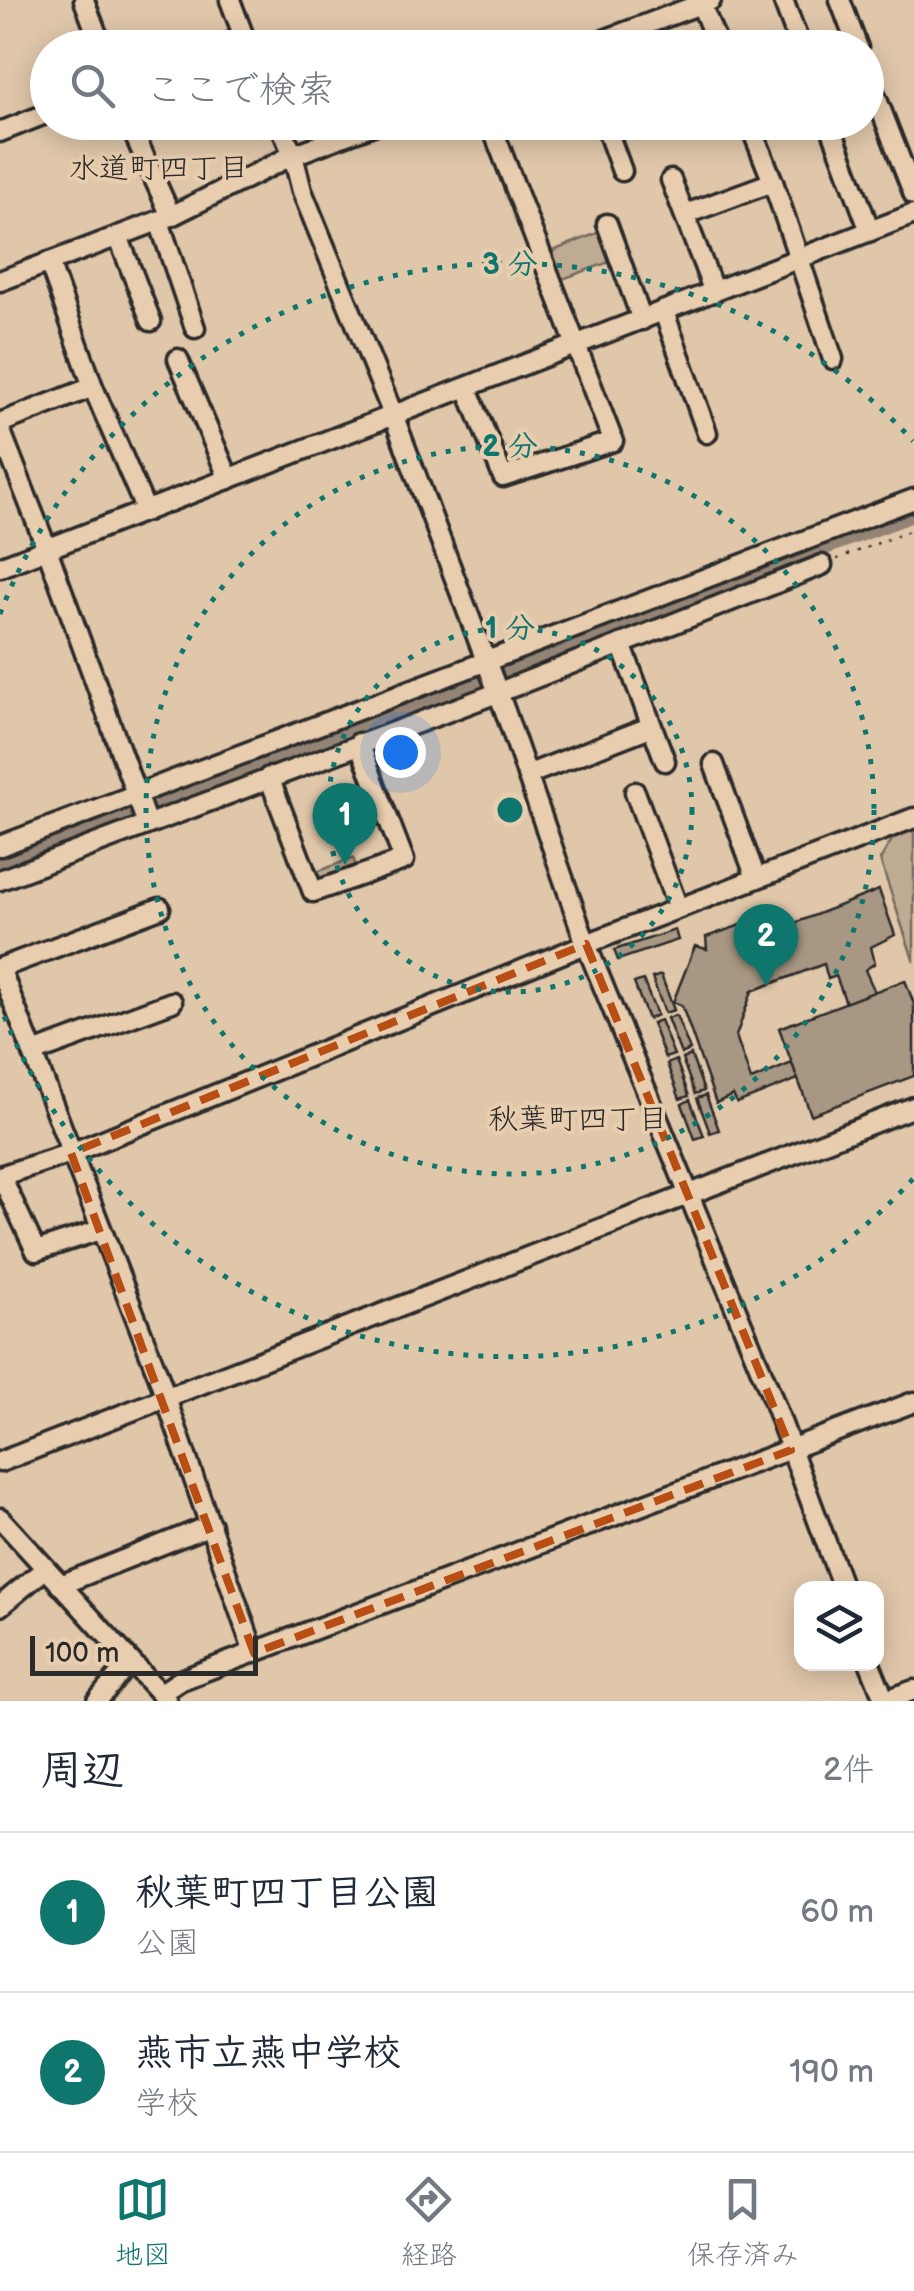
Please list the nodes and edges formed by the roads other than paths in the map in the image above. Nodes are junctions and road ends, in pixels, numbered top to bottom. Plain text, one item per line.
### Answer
1 (84, 0) edge
2 (230, 0) edge
3 (783, 0) edge
4 (840, 0) edge
5 (706, 2) edge
6 (95, 30) edge
7 (241, 30) edge
8 (645, 30) edge
9 (714, 30) edge
10 (794, 30) edge
11 (851, 30) edge
12 (30, 120) edge
13 (884, 127) edge
14 (0, 132) edge
15 (136, 140) edge
16 (287, 140) edge
17 (333, 140) edge
18 (497, 140) edge
19 (611, 140) edge
20 (756, 140) edge
21 (836, 140) edge
22 (293, 155) junction
23 (622, 171) dead end
24 (671, 180) dead end
25 (773, 182) junction
26 (914, 195) edge
27 (686, 214) junction
28 (914, 214) edge
29 (165, 218) junction
30 (607, 224) dead end
31 (870, 231) junction
32 (118, 236) junction
33 (798, 260) junction
34 (49, 262) junction
35 (0, 281) edge
36 (714, 292) junction
37 (664, 312) junction
38 (642, 320) junction
39 (152, 321) dead end
40 (195, 328) dead end
41 (577, 346) junction
42 (833, 358) dead end
43 (178, 359) dead end
44 (93, 387) junction
45 (467, 388) junction
46 (394, 417) junction
47 (0, 426) edge
48 (707, 433) dead end
49 (229, 480) junction
50 (914, 498) edge
51 (146, 511) junction
52 (48, 549) junction
53 (806, 559) junction
54 (0, 567) edge
55 (621, 644) junction
56 (491, 677) junction
57 (650, 727) junction
58 (359, 743) junction
59 (665, 761) dead end
60 (714, 764) dead end
61 (528, 775) junction
62 (269, 777) junction
63 (635, 792) dead end
64 (142, 808) junction
65 (914, 818) edge
66 (0, 846) edge
67 (756, 878) junction
68 (0, 880) edge
69 (160, 908) dead end
70 (678, 908) junction
71 (586, 944) junction
72 (1, 976) edge
73 (172, 1002) dead end
74 (32, 1053) junction
75 (914, 1107) edge
76 (71, 1153) junction
77 (0, 1176) edge
78 (688, 1194) junction
79 (100, 1230) junction
80 (166, 1398) junction
81 (914, 1402) edge
82 (791, 1450) junction
83 (0, 1462) edge
84 (0, 1518) edge
85 (211, 1525) junction
86 (45, 1569) junction
87 (840, 1581) edge
88 (60, 1585) junction
89 (0, 1606) edge
90 (254, 1653) junction
91 (130, 1662) junction
92 (873, 1671) edge
93 (914, 1690) edge
94 (164, 1697) edge
95 (98, 1701) edge
96 (885, 1701) edge

1 - 6 street
2 - 7 street
3 - 10 street
4 - 11 street
5 - 8 street
5 - 9 street
12 - 14 street
13 - 26 street
15 - 29 street
16 - 22 street
17 - 22 street
18 - 41 street
19 - 23 street
20 - 25 street
21 - 31 street
22 - 29 street
22 - 46 street
24 - 27 street
25 - 27 street
25 - 33 street
27 - 36 street
28 - 31 street
29 - 32 street
29 - 40 street
30 - 38 street
31 - 33 street
32 - 34 street
32 - 39 street
33 - 36 street
33 - 42 street
34 - 35 street
34 - 44 street
36 - 37 street
37 - 38 street
37 - 48 street
38 - 41 street
41 - 45 street
41 - 45 street
43 - 49 street
44 - 47 street
44 - 51 street
45 - 46 street
46 - 49 street
46 - 56 street
47 - 52 street
49 - 51 street
50 - 53 street
51 - 52 street
52 - 54 street
52 - 64 street
53 - 55 street
53 - 56 street
55 - 56 street
55 - 57 street
56 - 58 street
56 - 61 street
56 - 64 street
57 - 59 street
57 - 61 street
58 - 62 street
58 - 62 street
60 - 67 street
61 - 71 street
62 - 64 street
63 - 70 street
64 - 66 street
64 - 68 street
65 - 67 street
67 - 70 street
69 - 72 street
70 - 71 street
71 - 76 street
71 - 78 street
72 - 74 street
73 - 74 street
74 - 76 street
75 - 78 street
76 - 77 street
76 - 79 street
77 - 79 street
78 - 80 street
78 - 82 street
79 - 80 street
80 - 83 street
80 - 85 street
81 - 82 street
82 - 87 street
82 - 90 street
84 - 86 street
85 - 88 street
85 - 90 street
86 - 88 street
86 - 89 street
88 - 91 street
90 - 94 street
91 - 94 street
91 - 95 street
92 - 96 street
93 - 96 street

